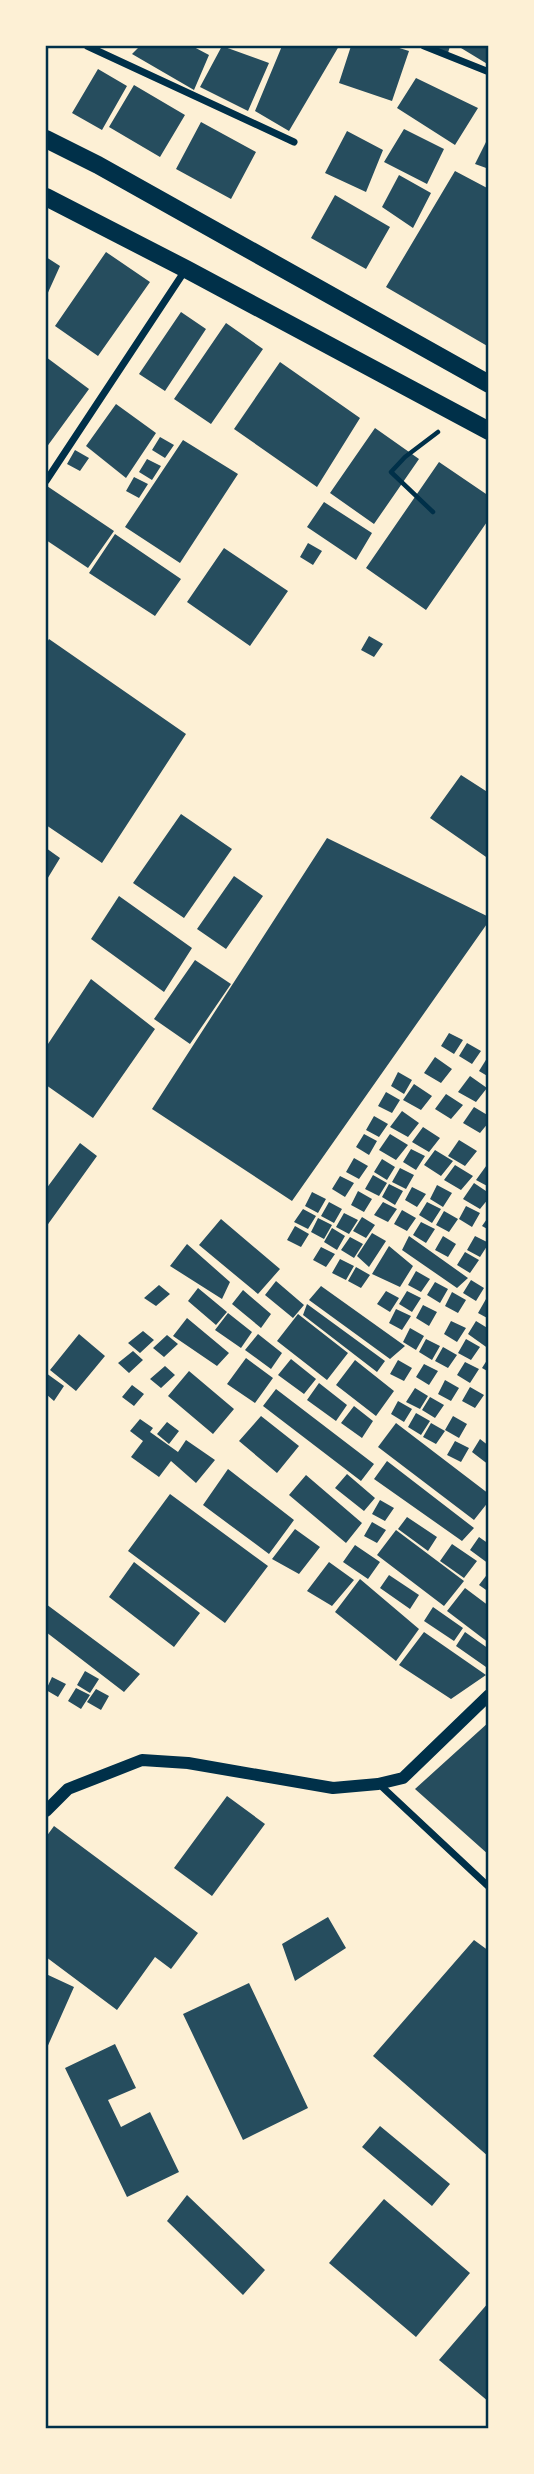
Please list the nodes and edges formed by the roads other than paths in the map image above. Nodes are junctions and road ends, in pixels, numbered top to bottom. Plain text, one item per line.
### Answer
1 (87, 46) edge
2 (424, 46) edge
3 (488, 72) edge
4 (46, 139) edge
5 (294, 142) dead end
6 (46, 197) edge
7 (186, 269) junction
8 (488, 384) edge
9 (488, 431) edge
10 (46, 481) edge
11 (488, 1695) edge
12 (378, 1784) junction
13 (46, 1811) edge
14 (488, 1887) edge

1 - 5 street
2 - 3 street
4 - 8 main road
6 - 7 main road
7 - 9 main road
7 - 10 street
11 - 12 street
12 - 13 street
12 - 14 street

